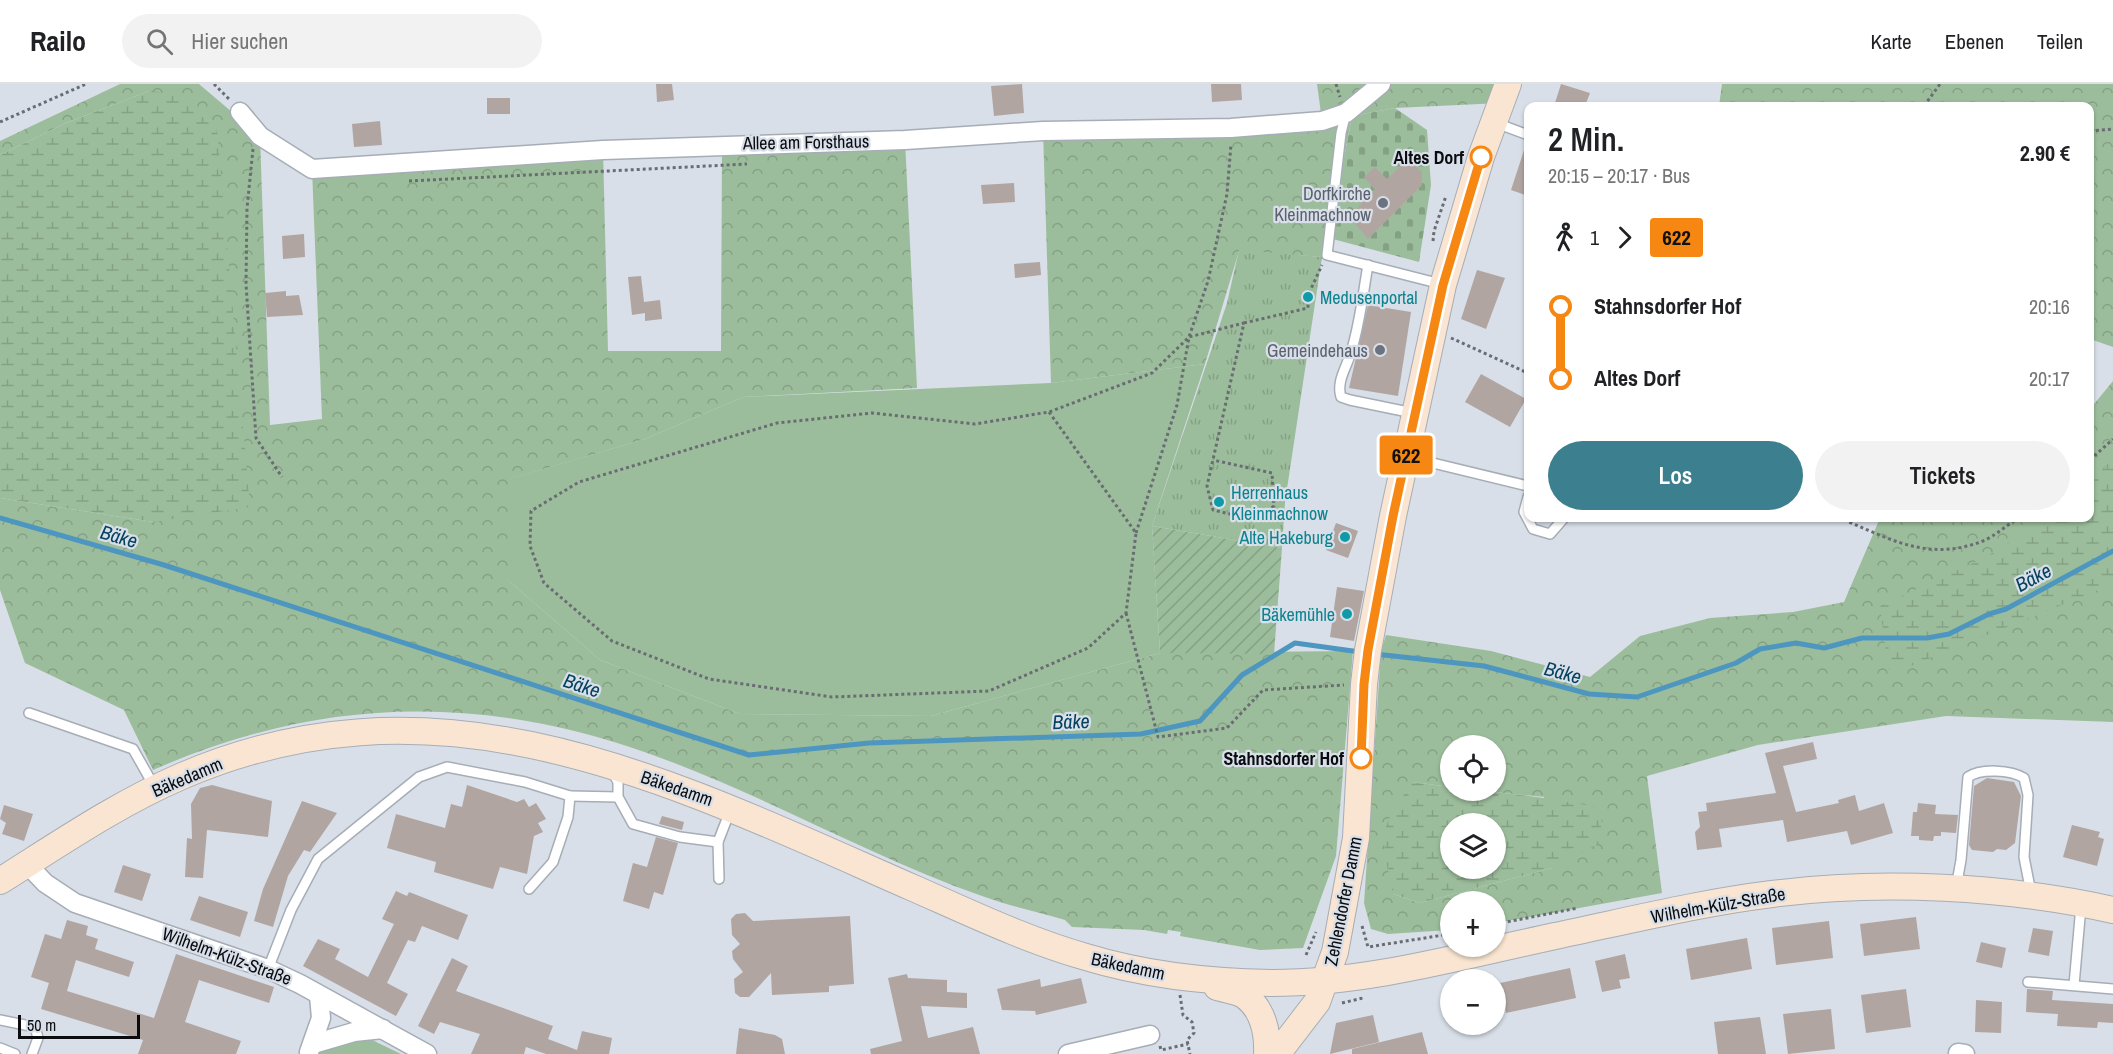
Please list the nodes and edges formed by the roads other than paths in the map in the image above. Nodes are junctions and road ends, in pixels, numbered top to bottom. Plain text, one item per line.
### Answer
1 (1381, 84) edge
2 (1508, 84) edge
3 (240, 112) road end
4 (1346, 113) junction
5 (1493, 123) junction
6 (1524, 134) edge
7 (1368, 265) junction
8 (1443, 285) junction
9 (1415, 413) junction
10 (1406, 457) junction
11 (1524, 485) edge
12 (1529, 522) edge
13 (1560, 522) edge
14 (29, 713) dead end
15 (607, 764) junction
16 (155, 788) junction
17 (570, 796) junction
18 (618, 797) junction
19 (732, 807) junction
20 (718, 842) junction
21 (27, 864) junction
22 (719, 879) dead end
23 (0, 881) edge
24 (529, 890) dead end
25 (1955, 890) junction
26 (2032, 897) junction
27 (2082, 903) junction
28 (2113, 910) edge
29 (268, 969) junction
30 (1327, 980) junction
31 (2028, 982) dead end
32 (1181, 985) junction
33 (2074, 985) junction
34 (2113, 989) edge
35 (320, 996) junction
36 (0, 1020) edge
37 (383, 1029) junction
38 (1150, 1035) road end
39 (0, 1048) edge
40 (311, 1049) edge
41 (1958, 1053) edge
42 (15, 1054) edge
43 (32, 1054) edge
44 (427, 1054) edge
45 (1068, 1054) edge
46 (1267, 1054) edge
47 (1277, 1054) edge
48 (1965, 1054) edge

1 - 4 street, Allee am Forsthaus
2 - 5 street, Zehlendorfer Damm
3 - 4 street, Allee am Forsthaus
4 - 7 lane
5 - 6 lane
5 - 8 street, Zehlendorfer Damm
7 - 8 lane
7 - 9 lane
8 - 9 street, Zehlendorfer Damm
9 - 10 street, Zehlendorfer Damm
10 - 11 lane
10 - 30 street, Zehlendorfer Damm
12 - 13 lane
14 - 16 lane
15 - 16 street, Bäkedamm
15 - 18 lane
15 - 19 street, Bäkedamm
16 - 21 street, Bäkedamm
17 - 18 lane
17 - 24 lane
17 - 29 lane
18 - 20 lane
19 - 20 lane
19 - 32 street, Bäkedamm
20 - 22 lane
21 - 23 street, Bäkedamm
21 - 29 street, Wilhelm-Külz-Straße
25 - 26 street, Wilhelm-Külz-Straße
25 - 26 lane
25 - 30 street, Wilhelm-Külz-Straße
26 - 27 street, Wilhelm-Külz-Straße
27 - 28 street, Wilhelm-Külz-Straße
27 - 33 lane
29 - 35 street, Wilhelm-Külz-Straße
30 - 32 street, Bäkedamm
30 - 47 street, Zehlendorfer Damm
31 - 33 lane
32 - 46 street
33 - 34 lane
35 - 37 street, Wilhelm-Külz-Straße
35 - 40 street
36 - 43 lane
37 - 40 street
37 - 44 street, Wilhelm-Külz-Straße
38 - 45 street
39 - 42 lane
41 - 48 street

